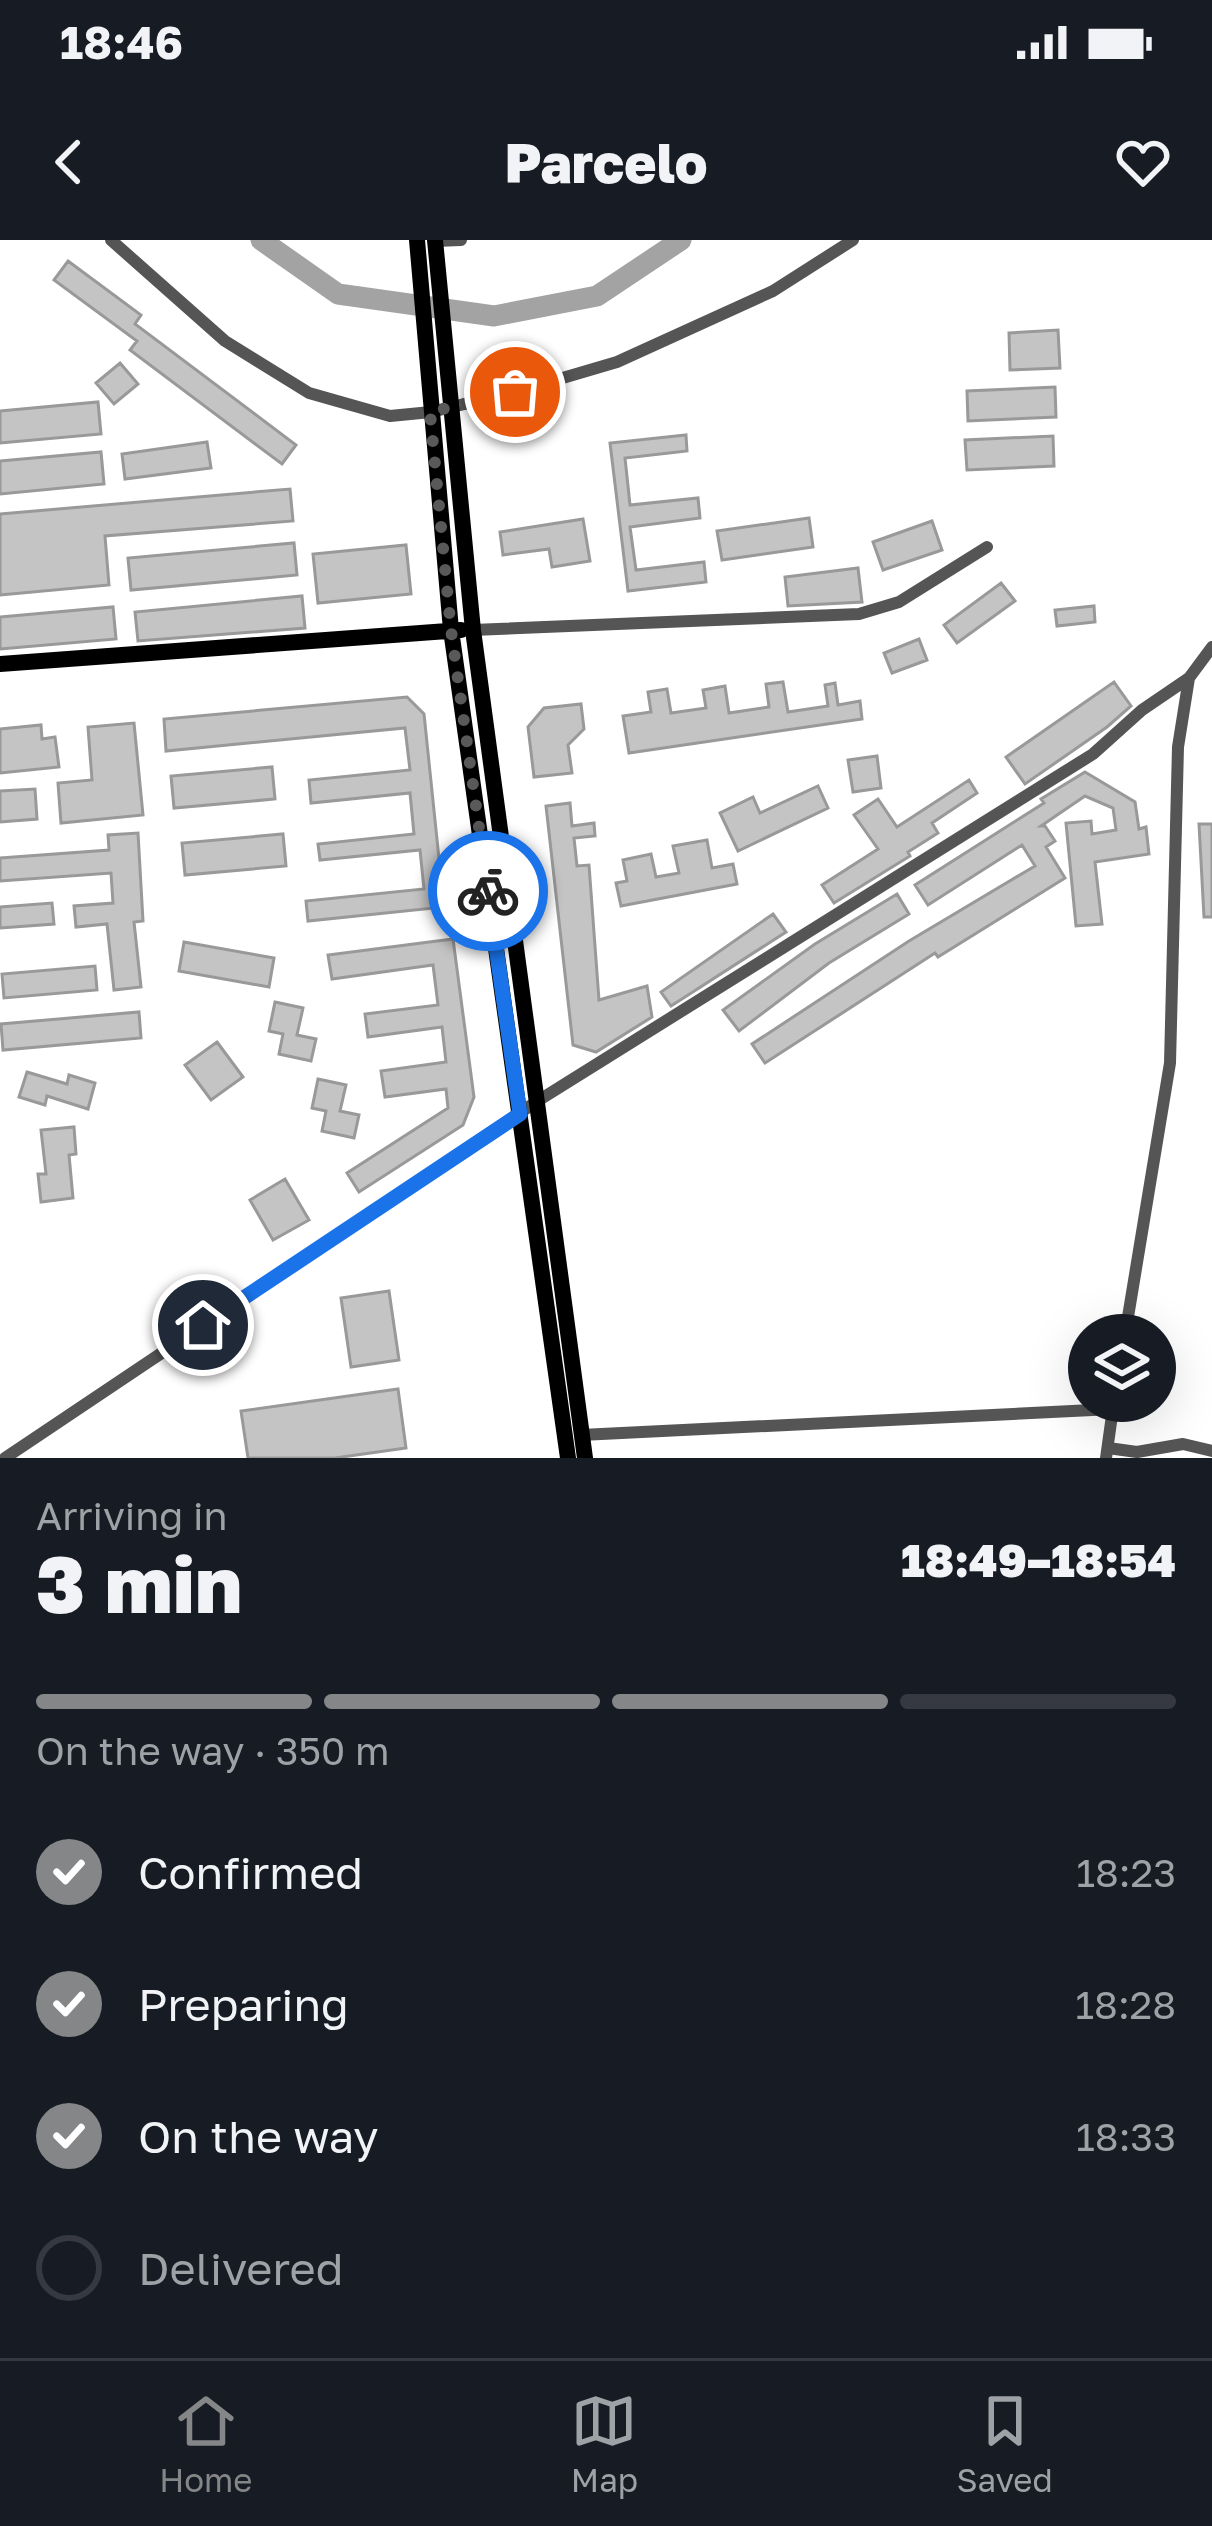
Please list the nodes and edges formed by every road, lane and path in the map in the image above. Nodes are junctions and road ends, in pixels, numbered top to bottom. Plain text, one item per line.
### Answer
1 (111, 240) edge
2 (461, 240) edge
3 (853, 240) edge
4 (428, 245) edge
5 (437, 376) junction
6 (452, 407) junction
7 (430, 412) junction
8 (987, 547) dead end
9 (451, 630) junction
10 (473, 630) junction
11 (1212, 647) edge
12 (0, 664) edge
13 (1190, 679) junction
14 (536, 1102) junction
15 (520, 1114) junction
16 (1129, 1314) edge
17 (1068, 1408) edge
18 (1111, 1422) edge
19 (581, 1435) junction
20 (1212, 1451) edge
21 (1107, 1453) edge
22 (4, 1458) edge
23 (568, 1458) edge
24 (585, 1458) edge

1 - 7 street
2 - 4 street
3 - 6 street
4 - 5 main road
5 - 6 main road
5 - 7 main road
6 - 7 street
6 - 10 main road
7 - 9 main road
8 - 10 street
9 - 10 main road
9 - 12 main road
9 - 15 main road
10 - 14 main road
11 - 13 street
13 - 14 street
13 - 16 street
14 - 15 street
14 - 19 main road
15 - 22 street
15 - 23 main road
17 - 19 street
18 - 21 street
19 - 24 main road
20 - 21 street

